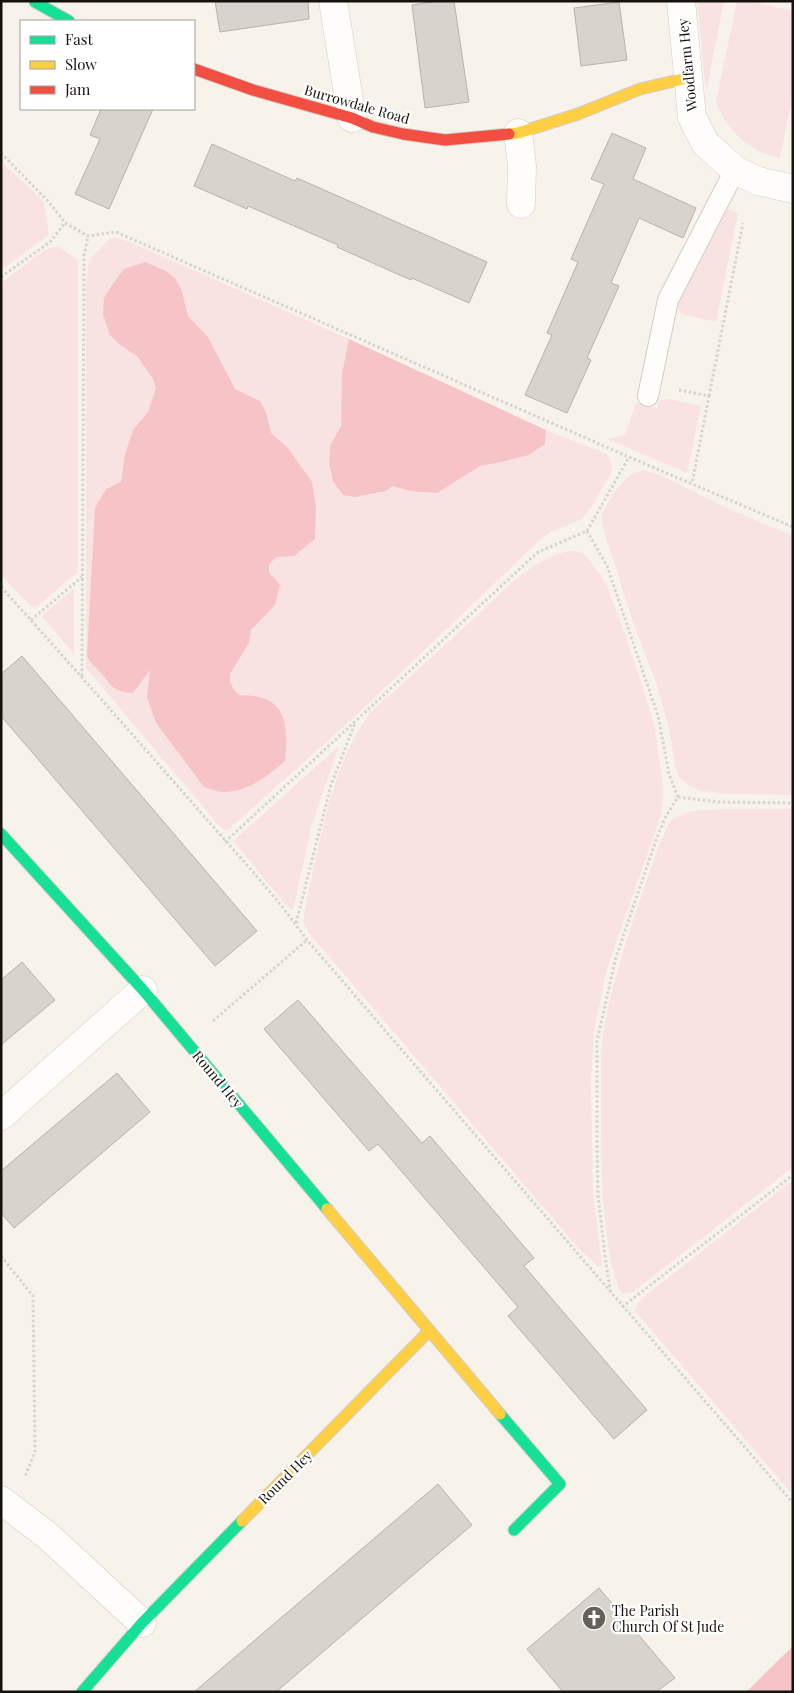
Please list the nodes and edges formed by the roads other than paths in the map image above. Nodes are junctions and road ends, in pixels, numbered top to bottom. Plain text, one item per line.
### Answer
1 (333, 1) edge
2 (681, 1) edge
3 (35, 2) edge
4 (63, 20) edge
5 (195, 69) edge
6 (687, 78) junction
7 (352, 118) junction
8 (518, 133) junction
9 (735, 170) junction
10 (793, 189) edge
11 (521, 204) dead end
12 (649, 390) road end
13 (1, 834) edge
14 (143, 990) junction
15 (1, 1116) edge
16 (429, 1331) junction
17 (7, 1504) edge
18 (514, 1530) dead end
19 (142, 1623) junction
20 (82, 1692) edge

1 - 7 street
2 - 6 street, Woodfarm Hey
3 - 4 street
5 - 7 street, Burrowdale Road
6 - 8 street, Burrowdale Road
6 - 9 street, Woodfarm Hey
7 - 8 street, Burrowdale Road
8 - 11 street
9 - 10 street, Woodfarm Hey
9 - 12 lane
13 - 14 street, Round Hey
14 - 15 street
14 - 16 street, Round Hey
16 - 18 street, Round Hey
16 - 19 street, Round Hey
17 - 19 street
19 - 20 street, Round Hey

